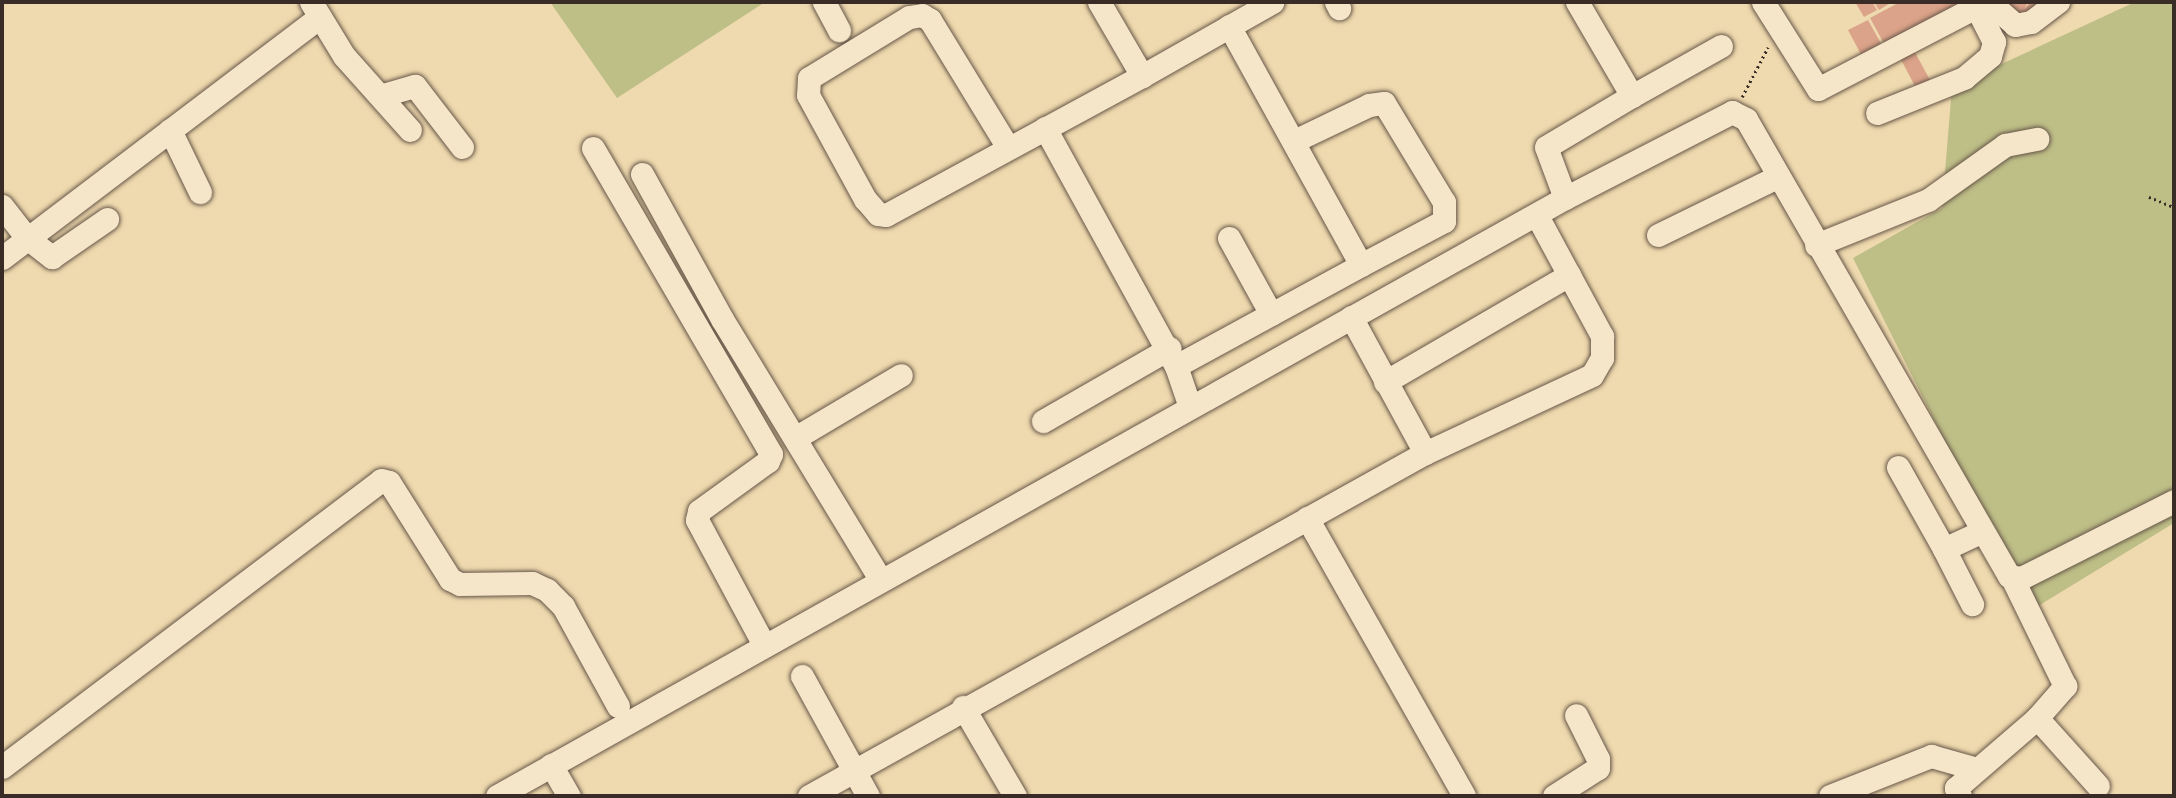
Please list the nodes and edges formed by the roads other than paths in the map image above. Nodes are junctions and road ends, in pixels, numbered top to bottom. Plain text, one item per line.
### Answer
1 (824, 2) edge
2 (1099, 2) edge
3 (1272, 2) edge
4 (1577, 2) edge
5 (2058, 2) edge
6 (1983, 3) edge
7 (1772, 5) edge
8 (315, 10) edge
9 (1230, 26) junction
10 (839, 30) dead end
11 (1721, 46) dead end
12 (1143, 76) junction
13 (383, 95) junction
14 (1632, 96) junction
15 (1877, 113) dead end
16 (1045, 128) junction
17 (170, 130) junction
18 (410, 130) dead end
19 (2038, 139) dead end
20 (1294, 141) junction
21 (1007, 146) junction
22 (462, 147) dead end
23 (593, 148) dead end
24 (642, 174) dead end
25 (1777, 177) junction
26 (200, 192) dead end
27 (1565, 198) junction
28 (2, 206) edge
29 (1538, 216) junction
30 (107, 219) dead end
31 (1658, 235) dead end
32 (26, 237) junction
33 (1229, 238) dead end
34 (1816, 246) junction
35 (2, 258) edge
36 (1362, 265) junction
37 (1569, 275) junction
38 (1271, 314) junction
39 (1351, 317) junction
40 (1173, 357) junction
41 (901, 375) dead end
42 (1385, 382) junction
43 (1190, 407) junction
44 (1043, 421) dead end
45 (795, 438) junction
46 (1425, 453) junction
47 (1898, 467) dead end
48 (2174, 500) edge
49 (1307, 518) junction
50 (1980, 532) junction
51 (1944, 549) junction
52 (2012, 578) junction
53 (880, 579) junction
54 (1972, 604) dead end
55 (764, 645) junction
56 (802, 676) dead end
57 (618, 706) dead end
58 (963, 707) junction
59 (1576, 715) dead end
60 (2037, 718) junction
61 (551, 765) junction
62 (2, 767) edge
63 (1977, 769) junction
64 (853, 771) junction
65 (2098, 786) dead end
66 (497, 796) edge
67 (569, 796) edge
68 (809, 796) edge
69 (868, 796) edge
70 (1015, 796) edge
71 (1464, 796) edge
72 (1554, 796) edge
73 (1830, 796) edge
74 (1960, 796) edge

1 - 10 street
2 - 12 street
3 - 9 street
4 - 14 street
5 - 6 street
6 - 7 street
6 - 15 street
8 - 13 street
8 - 17 street
9 - 12 street
9 - 20 street
11 - 14 street
12 - 16 street
13 - 18 street
13 - 22 street
14 - 27 street
16 - 21 street
16 - 40 street
17 - 26 street
17 - 32 street
19 - 34 street
20 - 36 street
20 - 36 street
21 - 21 street
23 - 55 street
24 - 45 street
25 - 27 street
25 - 31 street
25 - 34 street
27 - 29 street
28 - 32 street
29 - 37 street
29 - 39 street
30 - 32 street
32 - 35 street
33 - 38 street
34 - 50 street
36 - 38 street
37 - 42 street
37 - 46 street
38 - 40 street
39 - 42 street
39 - 43 street
40 - 43 street
40 - 44 street
41 - 45 street
42 - 46 street
43 - 53 street
45 - 53 street
46 - 49 street
47 - 51 street
48 - 52 street
49 - 58 street
49 - 71 street
50 - 51 street
50 - 52 street
51 - 54 street
52 - 60 street
53 - 55 street
55 - 61 street
56 - 64 street
57 - 62 street
58 - 64 street
58 - 70 street
59 - 72 street
60 - 63 street
60 - 65 street
61 - 66 street
61 - 67 street
63 - 73 street
63 - 74 street
64 - 68 street
64 - 69 street

